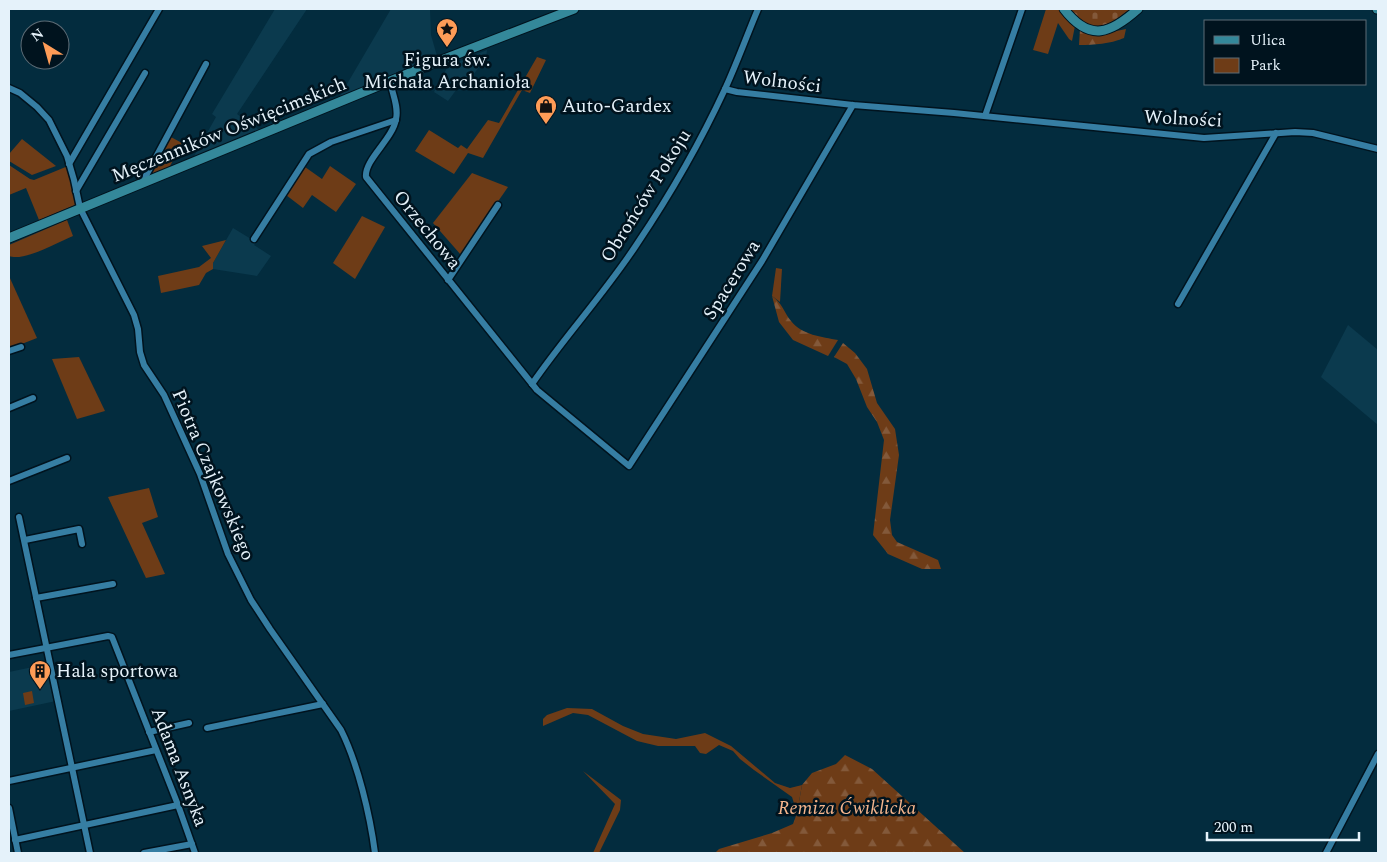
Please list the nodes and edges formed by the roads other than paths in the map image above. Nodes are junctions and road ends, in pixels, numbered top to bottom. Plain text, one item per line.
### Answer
1 (159, 9) edge
2 (574, 9) edge
3 (758, 9) edge
4 (1022, 9) edge
5 (1064, 9) edge
6 (1138, 9) edge
7 (206, 64) dead end
8 (144, 73) dead end
9 (390, 81) junction
10 (9, 88) edge
11 (725, 89) junction
12 (853, 105) junction
13 (985, 116) junction
14 (396, 120) junction
15 (1276, 133) junction
16 (1378, 149) edge
17 (69, 164) junction
18 (142, 182) junction
19 (76, 191) junction
20 (498, 205) dead end
21 (80, 208) junction
22 (9, 238) edge
23 (254, 239) dead end
24 (448, 280) junction
25 (1178, 304) dead end
26 (21, 347) dead end
27 (9, 351) edge
28 (532, 384) junction
29 (33, 398) dead end
30 (9, 408) edge
31 (67, 458) dead end
32 (629, 466) joint
33 (9, 481) edge
34 (19, 517) dead end
35 (25, 540) junction
36 (82, 544) dead end
37 (113, 584) dead end
38 (36, 598) junction
39 (46, 647) junction
40 (9, 655) edge
41 (323, 704) junction
42 (189, 723) dead end
43 (206, 728) dead end
44 (149, 732) junction
45 (156, 750) junction
46 (1378, 754) edge
47 (73, 768) junction
48 (9, 781) edge
49 (178, 805) junction
50 (9, 808) edge
51 (84, 826) junction
52 (15, 840) junction
53 (192, 844) junction
54 (18, 853) edge
55 (90, 853) edge
56 (144, 853) edge
57 (195, 853) edge
58 (375, 853) edge
59 (1326, 853) edge

1 - 17 street
2 - 9 main road, Męczenników Oświęcimskich
3 - 11 street, Obrońców Pokoju
4 - 13 street
5 - 6 main road
7 - 18 street
8 - 19 street
9 - 14 street
9 - 18 main road, Męczenników Oświęcimskich
10 - 17 street, Piotra Czajkowskiego
11 - 12 street, Wolności
11 - 28 street, Obrońców Pokoju
12 - 13 street, Wolności
12 - 32 street, Spacerowa
13 - 15 street, Wolności
14 - 23 street
14 - 24 street, Orzechowa
15 - 16 street, Wolności
15 - 25 street
17 - 19 street, Piotra Czajkowskiego
18 - 21 main road, Męczenników Oświęcimskich
19 - 21 street, Piotra Czajkowskiego
20 - 24 street
21 - 22 main road, Męczenników Oświęcimskich
21 - 41 street, Piotra Czajkowskiego
24 - 28 street, Orzechowa
26 - 27 street
28 - 32 street, Orzechowa
29 - 30 street
31 - 33 street
34 - 35 street
35 - 36 street
35 - 38 street
37 - 38 street
38 - 39 street
39 - 40 street
39 - 44 street, Adama Asnyka
39 - 47 street
41 - 43 street
41 - 58 street, Piotra Czajkowskiego
42 - 44 street
44 - 45 street, Adama Asnyka
45 - 47 street
45 - 49 street, Adama Asnyka
46 - 59 street
47 - 48 street
47 - 51 street
49 - 51 street
49 - 53 street, Adama Asnyka
50 - 52 street
51 - 52 street
51 - 55 street
52 - 54 street
53 - 56 street
53 - 57 street, Adama Asnyka

